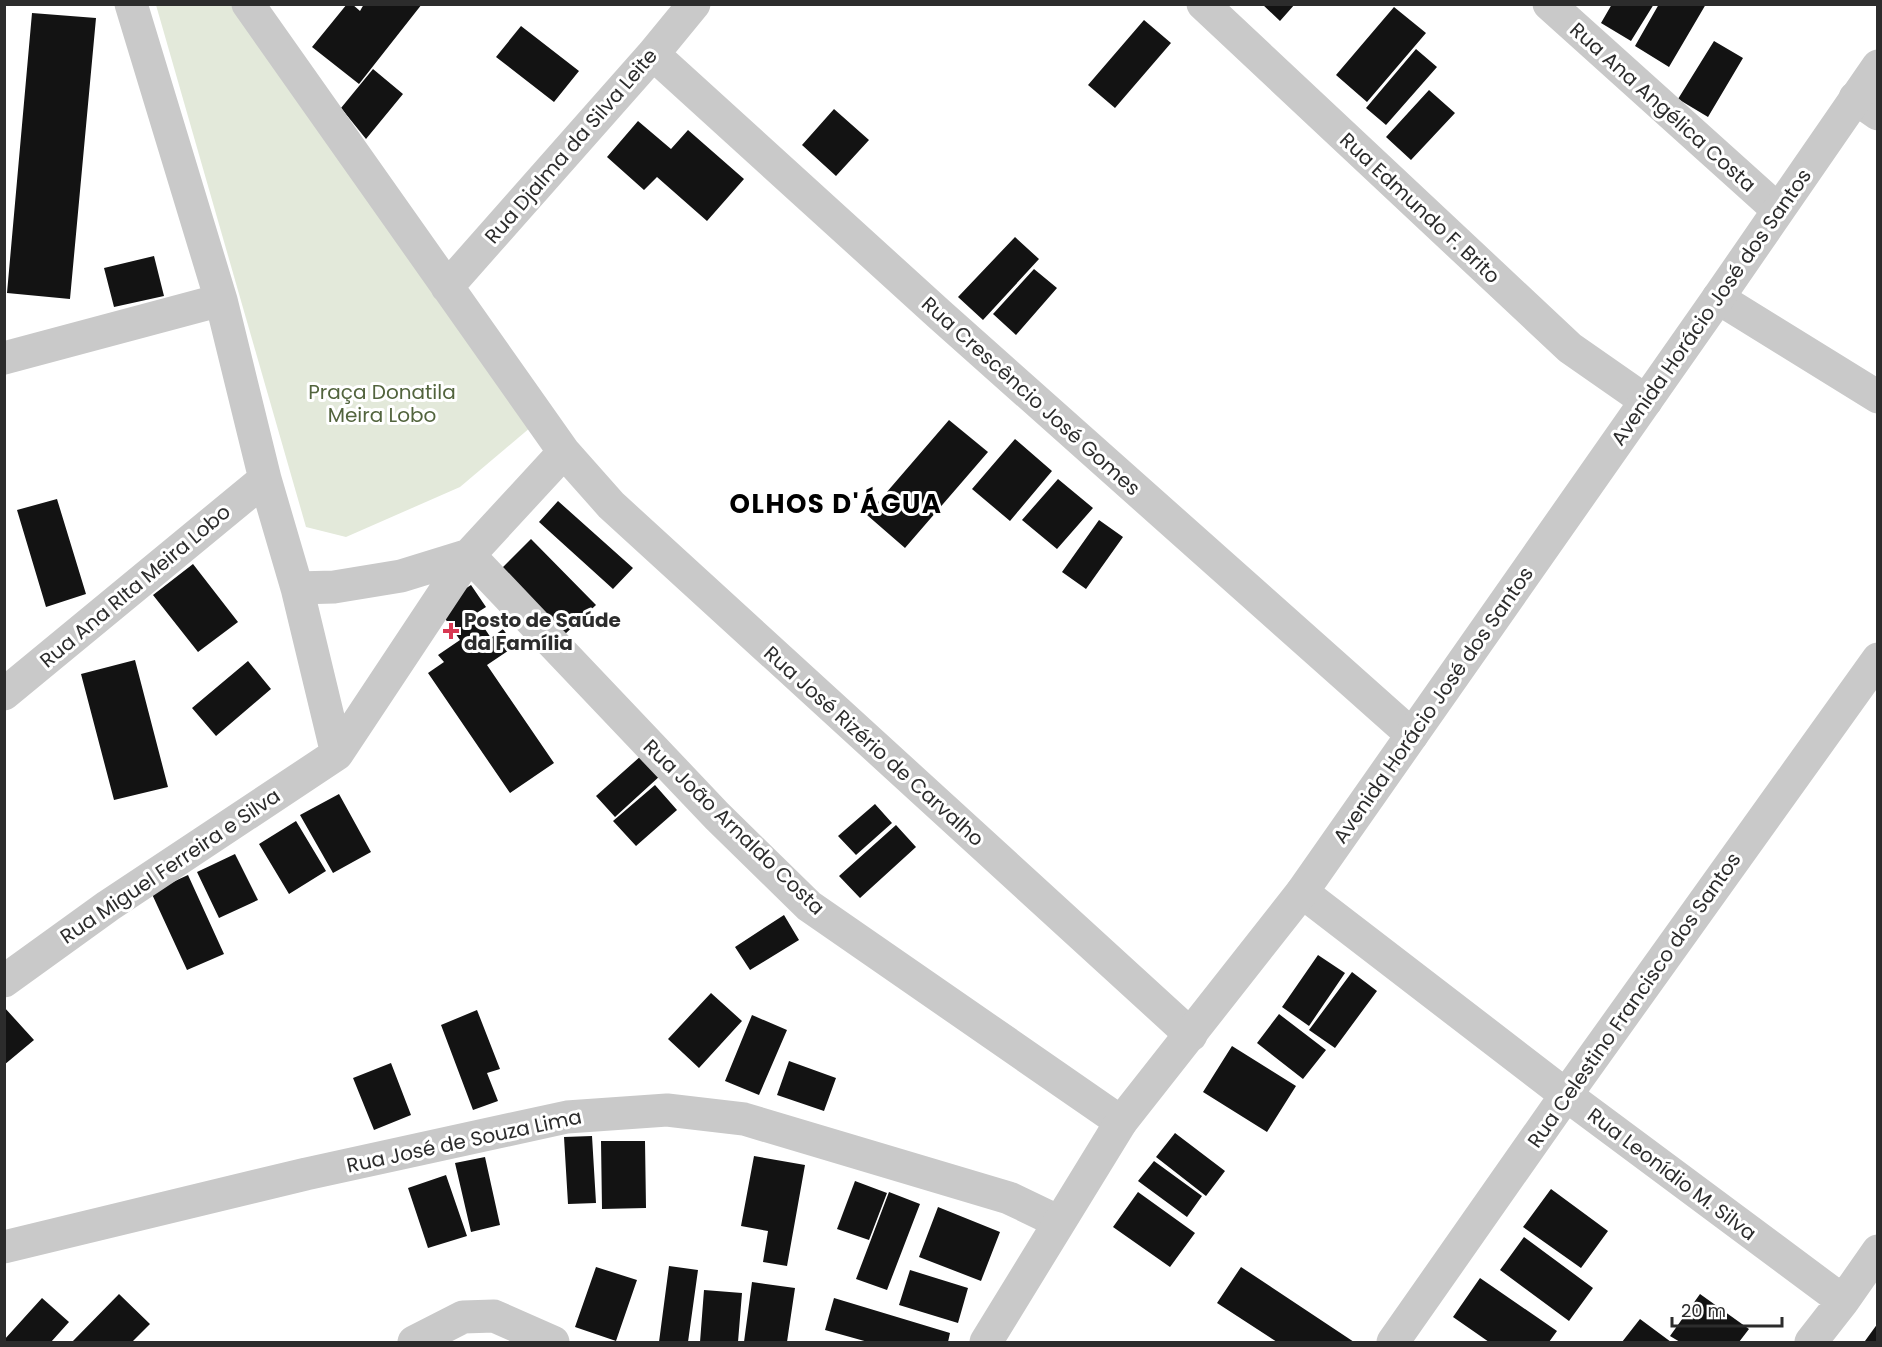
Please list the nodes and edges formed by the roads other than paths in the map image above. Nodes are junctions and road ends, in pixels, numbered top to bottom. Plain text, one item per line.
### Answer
1 (131, 4) edge
2 (248, 4) edge
3 (694, 4) edge
4 (1203, 4) edge
5 (1549, 4) edge
6 (653, 54) junction
7 (1878, 66) edge
8 (1866, 106) edge
9 (1778, 210) junction
10 (447, 287) junction
11 (1718, 298) junction
12 (222, 300) junction
13 (4, 358) edge
14 (1878, 397) edge
15 (1646, 401) junction
16 (564, 452) junction
17 (265, 479) junction
18 (469, 555) junction
19 (297, 588) junction
20 (1878, 659) edge
21 (4, 694) edge
22 (1412, 735) junction
23 (338, 754) junction
24 (1302, 892) junction
25 (4, 981) edge
26 (1191, 1035) junction
27 (1566, 1095) junction
28 (1121, 1122) junction
29 (1059, 1222) junction
30 (4, 1246) edge
31 (1878, 1251) edge
32 (1843, 1301) junction
33 (414, 1342) edge
34 (553, 1342) edge
35 (986, 1342) edge
36 (1393, 1342) edge
37 (1811, 1342) edge

1 - 12 street
2 - 10 street
3 - 6 street, Rua Djalma da Silva Leite
4 - 15 street, Rua Edmundo F. Brito
5 - 9 street, Rua Ana Angélica Costa
6 - 10 street, Rua Djalma da Silva Leite
6 - 22 street, Rua Crescêncio José Gomes
7 - 8 street, Avenida Horácio José dos Santos
8 - 9 street, Avenida Horácio José dos Santos
9 - 11 street, Avenida Horácio José dos Santos
10 - 16 street
11 - 14 street
11 - 15 street, Avenida Horácio José dos Santos
12 - 13 street
12 - 17 street
15 - 22 street, Avenida Horácio José dos Santos
16 - 18 street
16 - 26 street, Rua José Rizério de Carvalho
17 - 19 street
17 - 21 street, Rua Ana RIta Meira Lobo
18 - 19 street
18 - 23 street
18 - 28 street, Rua João Arnaldo Costa
19 - 23 street
20 - 27 street, Rua Celestino Francisco dos Santos
22 - 24 street, Avenida Horácio José dos Santos
23 - 25 street, Rua Miguel Ferreira e Silva
24 - 26 street, Avenida Horácio José dos Santos
24 - 27 street, Rua Leonídio M. Silva
26 - 28 street, Avenida Horácio José dos Santos
27 - 32 street, Rua Leonídio M. Silva
27 - 36 street, Rua Celestino Francisco dos Santos
28 - 29 street, Avenida Horácio José dos Santos
29 - 30 street, Rua José de Souza Lima
29 - 35 street, Avenida Horácio José dos Santos
31 - 32 street
32 - 37 street
33 - 34 street

